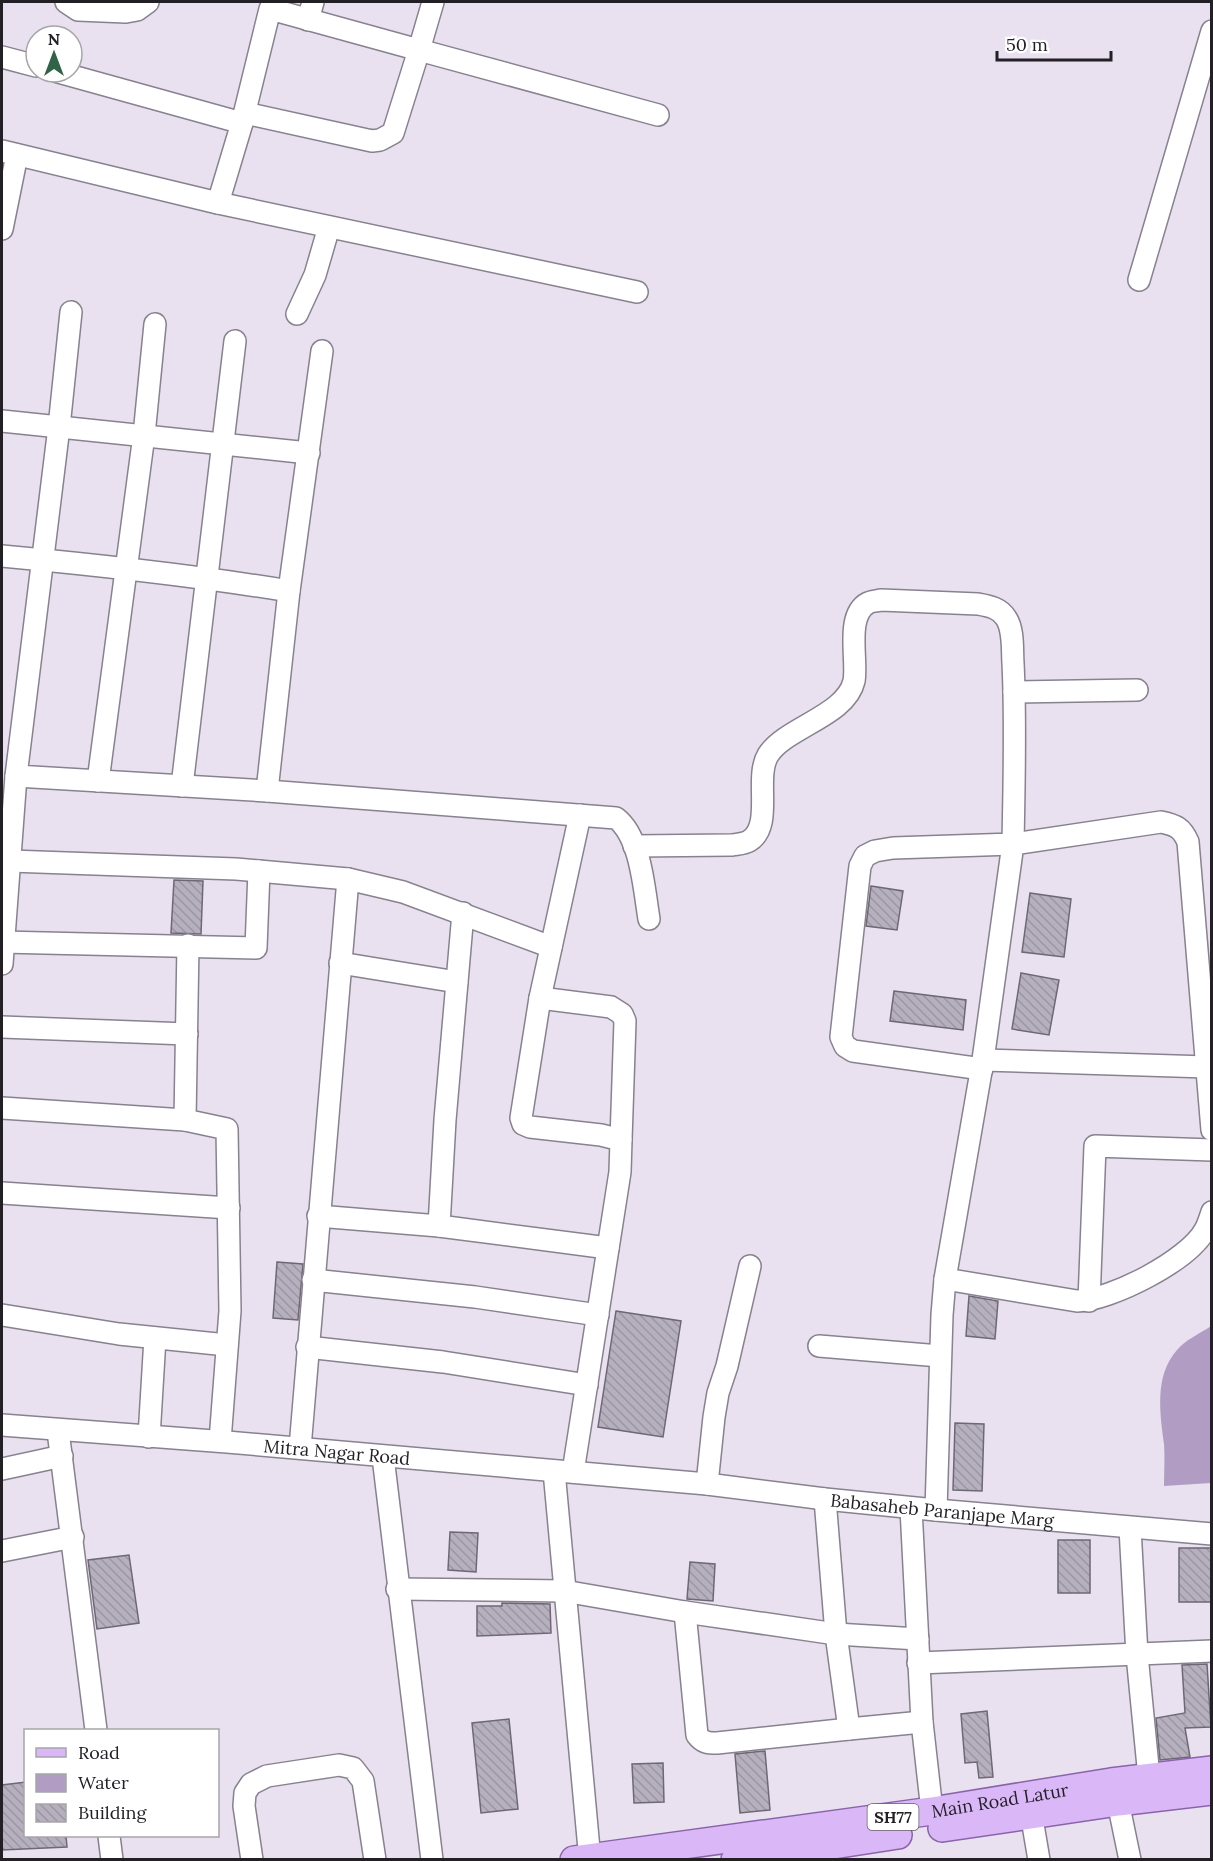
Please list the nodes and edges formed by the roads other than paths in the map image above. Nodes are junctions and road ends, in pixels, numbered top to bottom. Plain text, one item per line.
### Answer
1 (66, 2) edge
2 (148, 2) edge
3 (433, 2) edge
4 (264, 5) edge
5 (310, 11) edge
6 (1212, 31) edge
7 (419, 50) junction
8 (2, 57) edge
9 (24, 63) edge
10 (84, 78) edge
11 (1204, 87) edge
12 (658, 115) dead end
13 (243, 118) junction
14 (9, 153) edge
15 (218, 203) junction
16 (329, 227) junction
17 (2, 229) edge
18 (1139, 280) dead end
19 (637, 292) dead end
20 (71, 312) dead end
21 (297, 314) dead end
22 (155, 324) dead end
23 (235, 341) dead end
24 (322, 351) dead end
25 (2, 422) edge
26 (59, 427) junction
27 (144, 435) junction
28 (223, 444) junction
29 (309, 453) junction
30 (2, 556) edge
31 (43, 560) junction
32 (125, 567) junction
33 (207, 577) junction
34 (289, 591) junction
35 (1137, 690) dead end
36 (1014, 692) junction
37 (16, 776) junction
38 (98, 781) junction
39 (182, 786) junction
40 (267, 791) junction
41 (579, 814) junction
42 (1013, 844) junction
43 (634, 846) junction
44 (7, 857) edge
45 (260, 871) junction
46 (348, 879) junction
47 (463, 913) junction
48 (649, 919) dead end
49 (2, 942) edge
50 (188, 945) junction
51 (551, 947) junction
52 (340, 963) junction
53 (2, 964) edge
54 (457, 982) junction
55 (540, 998) junction
56 (2, 1027) edge
57 (187, 1034) junction
58 (982, 1064) junction
59 (1207, 1067) junction
60 (2, 1108) edge
61 (185, 1120) junction
62 (1212, 1130) edge
63 (621, 1140) junction
64 (1212, 1150) edge
65 (2, 1192) edge
66 (229, 1208) junction
67 (1212, 1212) edge
68 (318, 1216) junction
69 (439, 1226) junction
70 (608, 1248) junction
71 (750, 1266) dead end
72 (945, 1279) junction
73 (313, 1280) junction
74 (1089, 1301) junction
75 (2, 1315) edge
76 (598, 1315) junction
77 (155, 1338) junction
78 (227, 1345) junction
79 (819, 1346) dead end
80 (307, 1347) junction
81 (940, 1356) junction
82 (587, 1385) junction
83 (2, 1425) edge
84 (58, 1431) junction
85 (149, 1437) junction
86 (220, 1442) junction
87 (300, 1448) junction
88 (62, 1456) junction
89 (383, 1457) junction
90 (2, 1469) edge
91 (563, 1472) junction
92 (672, 1481) joint
93 (707, 1484) junction
94 (825, 1499) junction
95 (911, 1508) junction
96 (936, 1510) junction
97 (1130, 1528) junction
98 (1212, 1534) edge
99 (73, 1537) junction
100 (2, 1551) edge
101 (398, 1588) junction
102 (564, 1591) junction
103 (685, 1612) junction
104 (836, 1634) junction
105 (918, 1639) junction
106 (1212, 1651) edge
107 (1137, 1655) junction
108 (918, 1663) junction
109 (922, 1722) junction
110 (96, 1729) edge
111 (849, 1729) junction
112 (1212, 1770) edge
113 (1149, 1777) junction
114 (1212, 1791) edge
115 (1118, 1802) junction
116 (1030, 1805) junction
117 (932, 1812) junction
118 (109, 1837) edge
119 (584, 1859) edge
120 (112, 1860) edge
121 (252, 1860) edge
122 (375, 1860) edge
123 (432, 1860) edge
124 (735, 1860) edge
125 (1039, 1860) edge
126 (1130, 1860) edge

1 - 2 street
3 - 7 street
4 - 5 street
4 - 13 street
5 - 7 street
6 - 11 street
7 - 12 street
7 - 13 street
8 - 9 street
10 - 13 street
11 - 18 street
13 - 15 street
14 - 15 street
14 - 17 street
15 - 16 street
16 - 19 street
16 - 21 street
20 - 26 street
22 - 27 street
23 - 28 street
24 - 29 street
25 - 26 street
26 - 27 street
26 - 31 street
27 - 28 street
27 - 32 street
28 - 29 street
28 - 33 street
29 - 34 street
30 - 31 street
31 - 32 street
31 - 37 street
32 - 33 street
32 - 38 street
33 - 34 street
33 - 39 street
34 - 40 street
35 - 36 street
36 - 42 street
36 - 43 street
37 - 38 street
37 - 44 street
38 - 39 street
39 - 40 street
40 - 41 street
41 - 43 street
41 - 51 street
42 - 58 street
42 - 58 street
42 - 59 street
43 - 48 street
44 - 45 street
44 - 49 street
45 - 46 street
45 - 50 street
46 - 47 street
46 - 52 street
47 - 51 street
47 - 54 street
49 - 50 street
49 - 53 street
50 - 57 street
51 - 55 street
52 - 54 street
52 - 68 street
54 - 69 street
55 - 63 street
55 - 63 street
56 - 57 street
57 - 61 street
58 - 59 street
58 - 72 street
59 - 62 street
60 - 61 street
61 - 66 street
63 - 70 street
64 - 74 street
65 - 66 street
66 - 78 street
67 - 74 street
68 - 69 street
68 - 73 street
69 - 70 street
70 - 76 street
71 - 93 street
72 - 74 street
72 - 81 street
73 - 76 street
73 - 80 street
75 - 77 street
76 - 82 street
77 - 78 street
77 - 85 street
78 - 86 street
79 - 81 street
80 - 82 street
80 - 87 street
81 - 96 street
82 - 91 street
83 - 84 street, Mitra Nagar Road
84 - 85 street, Mitra Nagar Road
84 - 88 street
85 - 86 street, Mitra Nagar Road
86 - 87 street, Mitra Nagar Road
87 - 89 street, Mitra Nagar Road
88 - 90 street
88 - 99 street
89 - 91 street, Mitra Nagar Road
89 - 101 street
91 - 92 street, Mitra Nagar Road
91 - 102 street
92 - 93 street, Babasaheb Paranjape Marg
93 - 94 street, Babasaheb Paranjape Marg
94 - 95 street, Babasaheb Paranjape Marg
94 - 104 street
95 - 96 street, Babasaheb Paranjape Marg
95 - 105 street
96 - 97 street, Babasaheb Paranjape Marg
97 - 98 street, Babasaheb Paranjape Marg
97 - 107 street
99 - 100 street
99 - 110 street
101 - 102 street
101 - 123 street
102 - 103 street
102 - 119 street
103 - 104 street
103 - 111 street
104 - 105 street
104 - 111 street
105 - 108 street
106 - 107 street
107 - 108 street
107 - 113 street
108 - 109 street
109 - 111 street
109 - 117 street
112 - 113 main road, Main Road Latur / SH77
113 - 116 main road, Main Road Latur / SH77
114 - 115 main road, Main Road Latur / SH77
115 - 116 main road, Main Road Latur / SH77
115 - 126 street
116 - 117 main road, Main Road Latur / SH77
116 - 124 main road, Main Road Latur / SH77
116 - 125 street
117 - 119 main road, Main Road Latur / SH77
118 - 120 street
121 - 122 street

